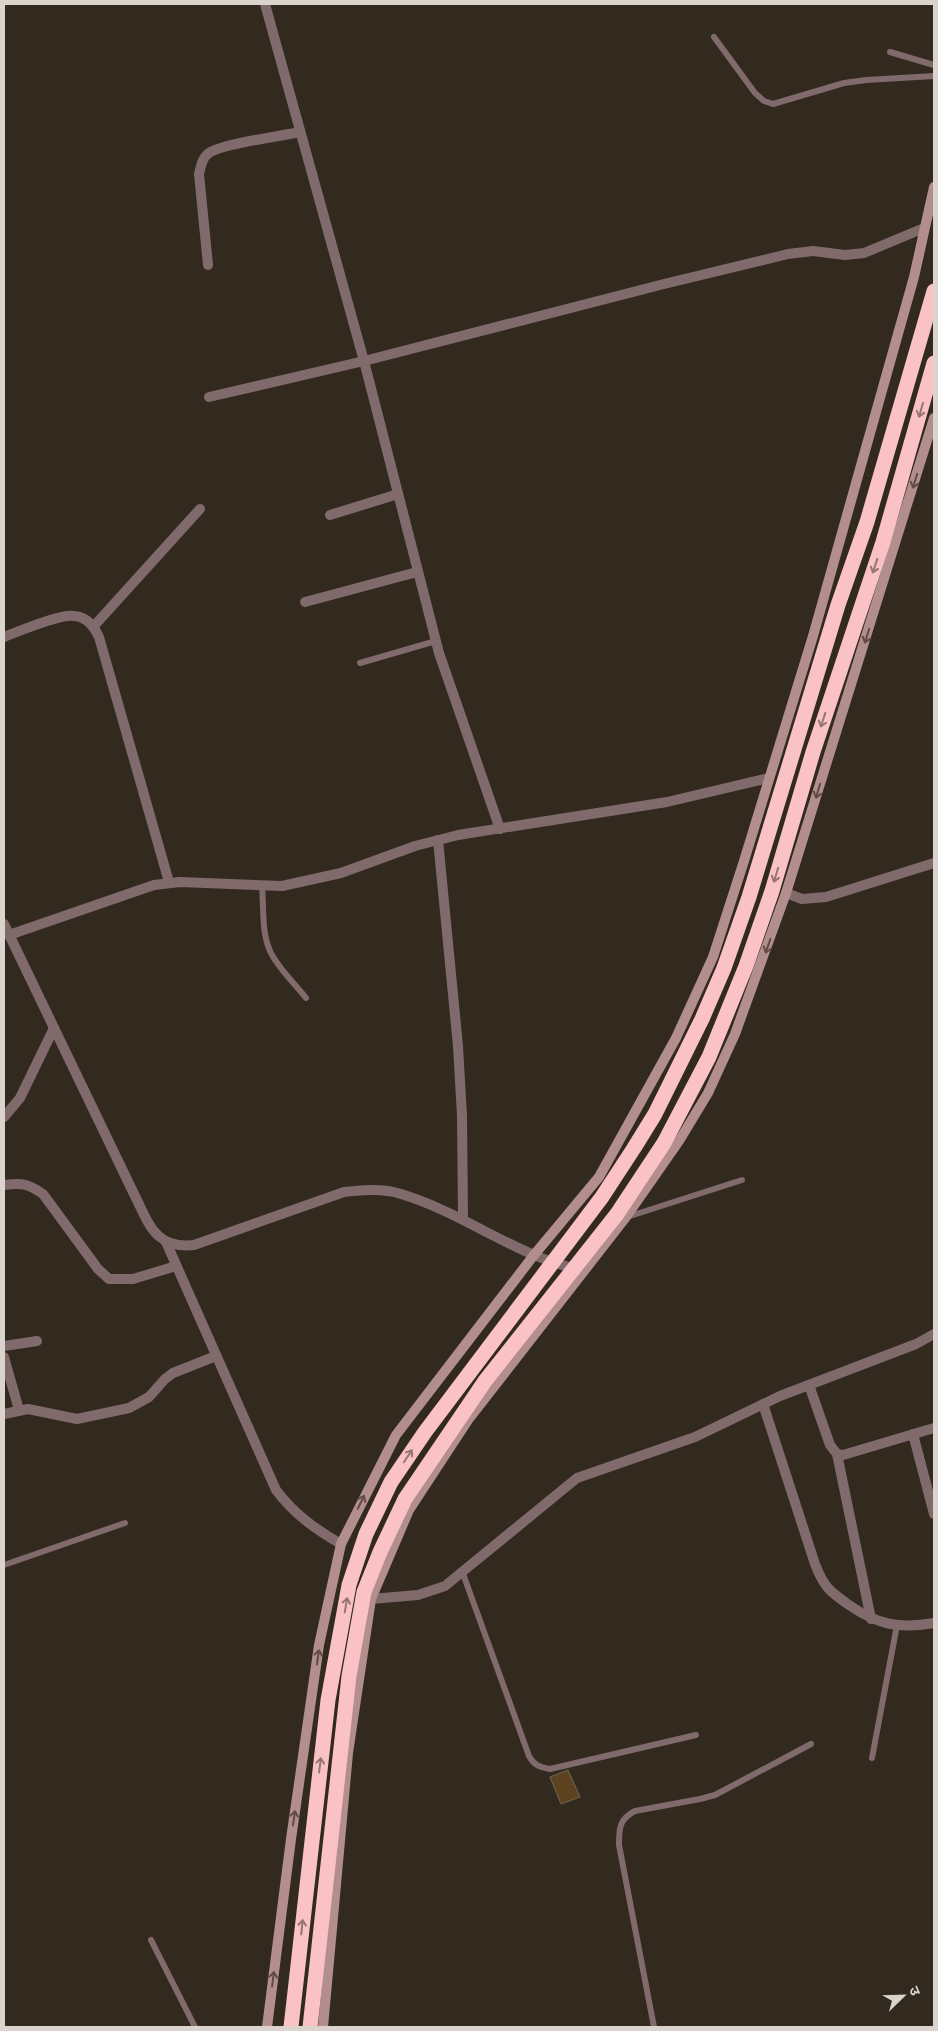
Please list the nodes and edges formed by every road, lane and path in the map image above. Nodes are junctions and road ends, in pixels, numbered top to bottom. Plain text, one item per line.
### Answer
1 (265, 4) edge
2 (714, 37) dead end
3 (890, 52) dead end
4 (934, 65) edge
5 (934, 76) edge
6 (300, 132) junction
7 (934, 187) edge
8 (924, 228) junction
9 (208, 264) dead end
10 (934, 291) edge
11 (364, 361) junction
12 (934, 363) edge
13 (209, 397) dead end
14 (934, 418) edge
15 (398, 494) junction
16 (200, 509) dead end
17 (330, 515) dead end
18 (418, 572) junction
19 (305, 602) dead end
20 (94, 626) junction
21 (4, 637) edge
22 (436, 641) junction
23 (360, 663) dead end
24 (769, 778) junction
25 (500, 829) junction
26 (438, 840) junction
27 (934, 863) edge
28 (169, 882) junction
29 (262, 886) junction
30 (786, 894) junction
31 (4, 924) edge
32 (9, 935) junction
33 (306, 998) dead end
34 (54, 1028) junction
35 (4, 1117) edge
36 (742, 1180) dead end
37 (4, 1185) edge
38 (626, 1217) junction
39 (463, 1219) junction
40 (166, 1242) junction
41 (534, 1255) junction
42 (176, 1266) junction
43 (583, 1272) junction
44 (932, 1337) edge
45 (37, 1341) dead end
46 (4, 1346) edge
47 (216, 1356) junction
48 (4, 1357) edge
49 (806, 1386) junction
50 (763, 1404) junction
51 (18, 1410) junction
52 (4, 1414) edge
53 (934, 1428) edge
54 (913, 1434) junction
55 (837, 1454) junction
56 (934, 1514) edge
57 (125, 1523) dead end
58 (341, 1544) junction
59 (4, 1565) edge
60 (462, 1572) junction
61 (370, 1599) junction
62 (871, 1618) junction
63 (934, 1623) edge
64 (897, 1625) junction
65 (696, 1734) dead end
66 (811, 1744) dead end
67 (872, 1758) dead end
68 (151, 1940) dead end
69 (195, 2027) edge
70 (267, 2027) edge
71 (291, 2027) edge
72 (310, 2027) edge
73 (323, 2027) edge
74 (654, 2027) edge

1 - 6 street
2 - 5 lane
3 - 4 lane
6 - 9 street
6 - 11 street
7 - 8 street
8 - 11 street
8 - 24 street
71 -> 10 highway, bridge
11 - 13 street
11 - 15 street
12 -> 72 highway, bridge
14 -> 30 street
15 - 17 street
15 - 18 street
16 - 20 street
18 - 19 street
18 - 22 street
20 - 21 street
20 - 28 street
22 - 23 lane
22 - 25 street
24 - 25 street
24 - 41 street
25 - 26 street
26 - 29 street
26 - 39 street
27 - 30 street
28 - 29 street
28 - 32 street
29 - 33 lane
30 -> 38 street
31 - 32 street
32 - 34 street
34 - 35 street
34 - 40 street
36 - 38 lane
37 - 42 street
38 - 43 street
39 - 40 street
39 - 41 street
40 - 42 street
41 - 43 street
58 -> 41 street
42 - 47 street
43 - 61 street
44 - 49 street
45 - 46 street
47 - 51 street
47 - 58 street
48 - 51 street
49 - 50 street
49 - 55 street
50 - 60 street
50 - 62 street
51 - 52 street
53 - 54 street
54 - 55 street
54 - 56 street
55 - 62 street
57 - 59 lane
70 -> 58 street
60 - 61 street
60 - 65 lane
61 - 73 street
62 - 64 street
63 - 64 street
64 - 67 lane
66 - 74 lane
68 - 69 lane

